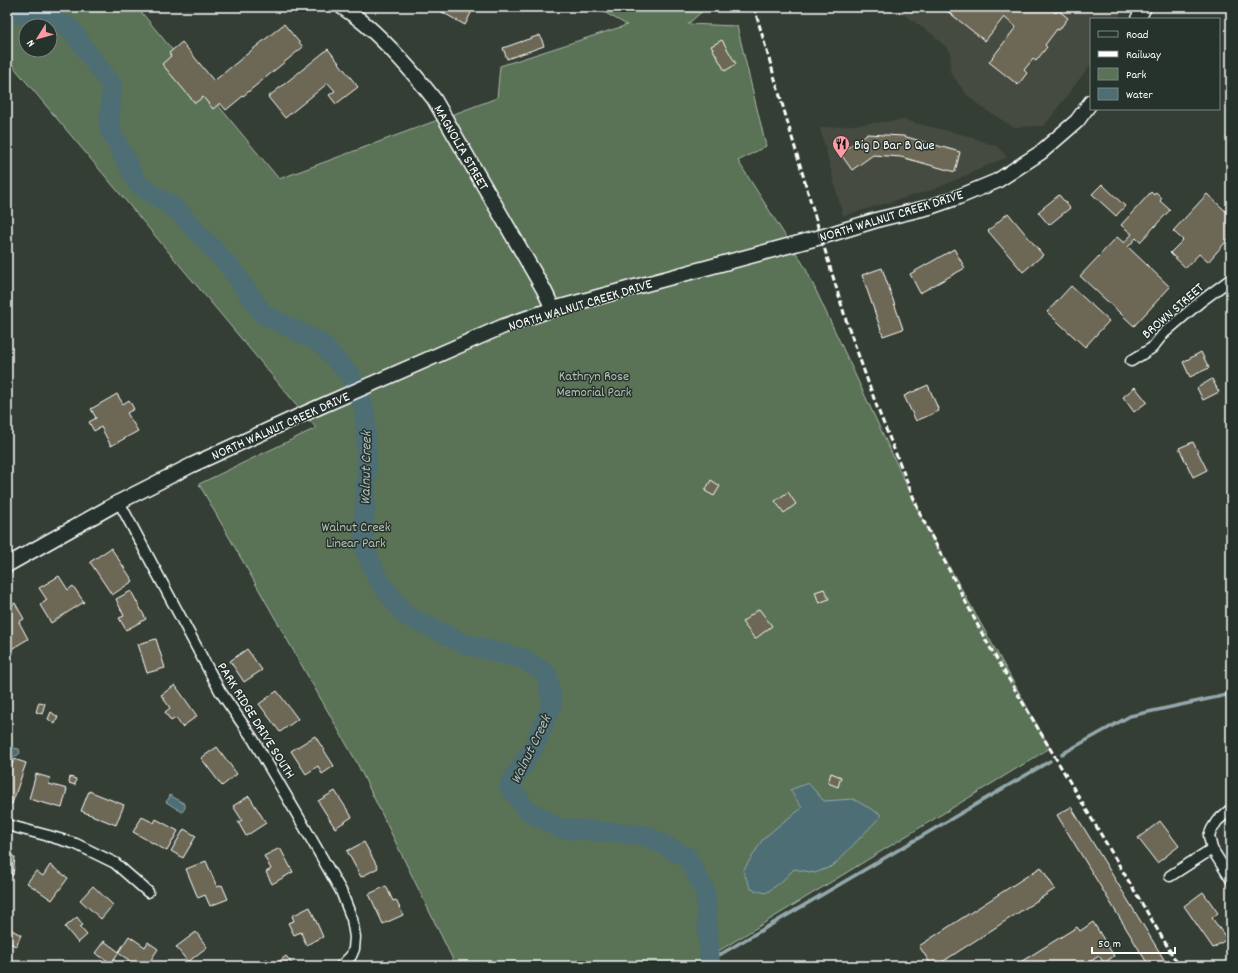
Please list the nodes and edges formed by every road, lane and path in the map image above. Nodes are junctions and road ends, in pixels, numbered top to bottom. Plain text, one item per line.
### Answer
1 (342, 7) edge
2 (1144, 7) edge
3 (1138, 18) edge
4 (1090, 103) edge
5 (1231, 279) edge
6 (553, 309) junction
7 (1131, 361) dead end
8 (119, 502) junction
9 (7, 565) edge
10 (1231, 809) edge
11 (7, 825) edge
12 (1212, 849) junction
13 (1170, 876) dead end
14 (1231, 879) edge
15 (148, 892) dead end
16 (341, 966) edge

1 - 6 main road, MAGNOLIA STREET
2 - 3 main road
4 - 6 main road, NORTH WALNUT CREEK DRIVE
5 - 7 street, BROWN STREET
6 - 8 main road, NORTH WALNUT CREEK DRIVE
8 - 9 main road, NORTH WALNUT CREEK DRIVE
8 - 16 street, PARK RIDGE DRIVE SOUTH
10 - 12 street
11 - 15 street
12 - 13 street
12 - 14 street

